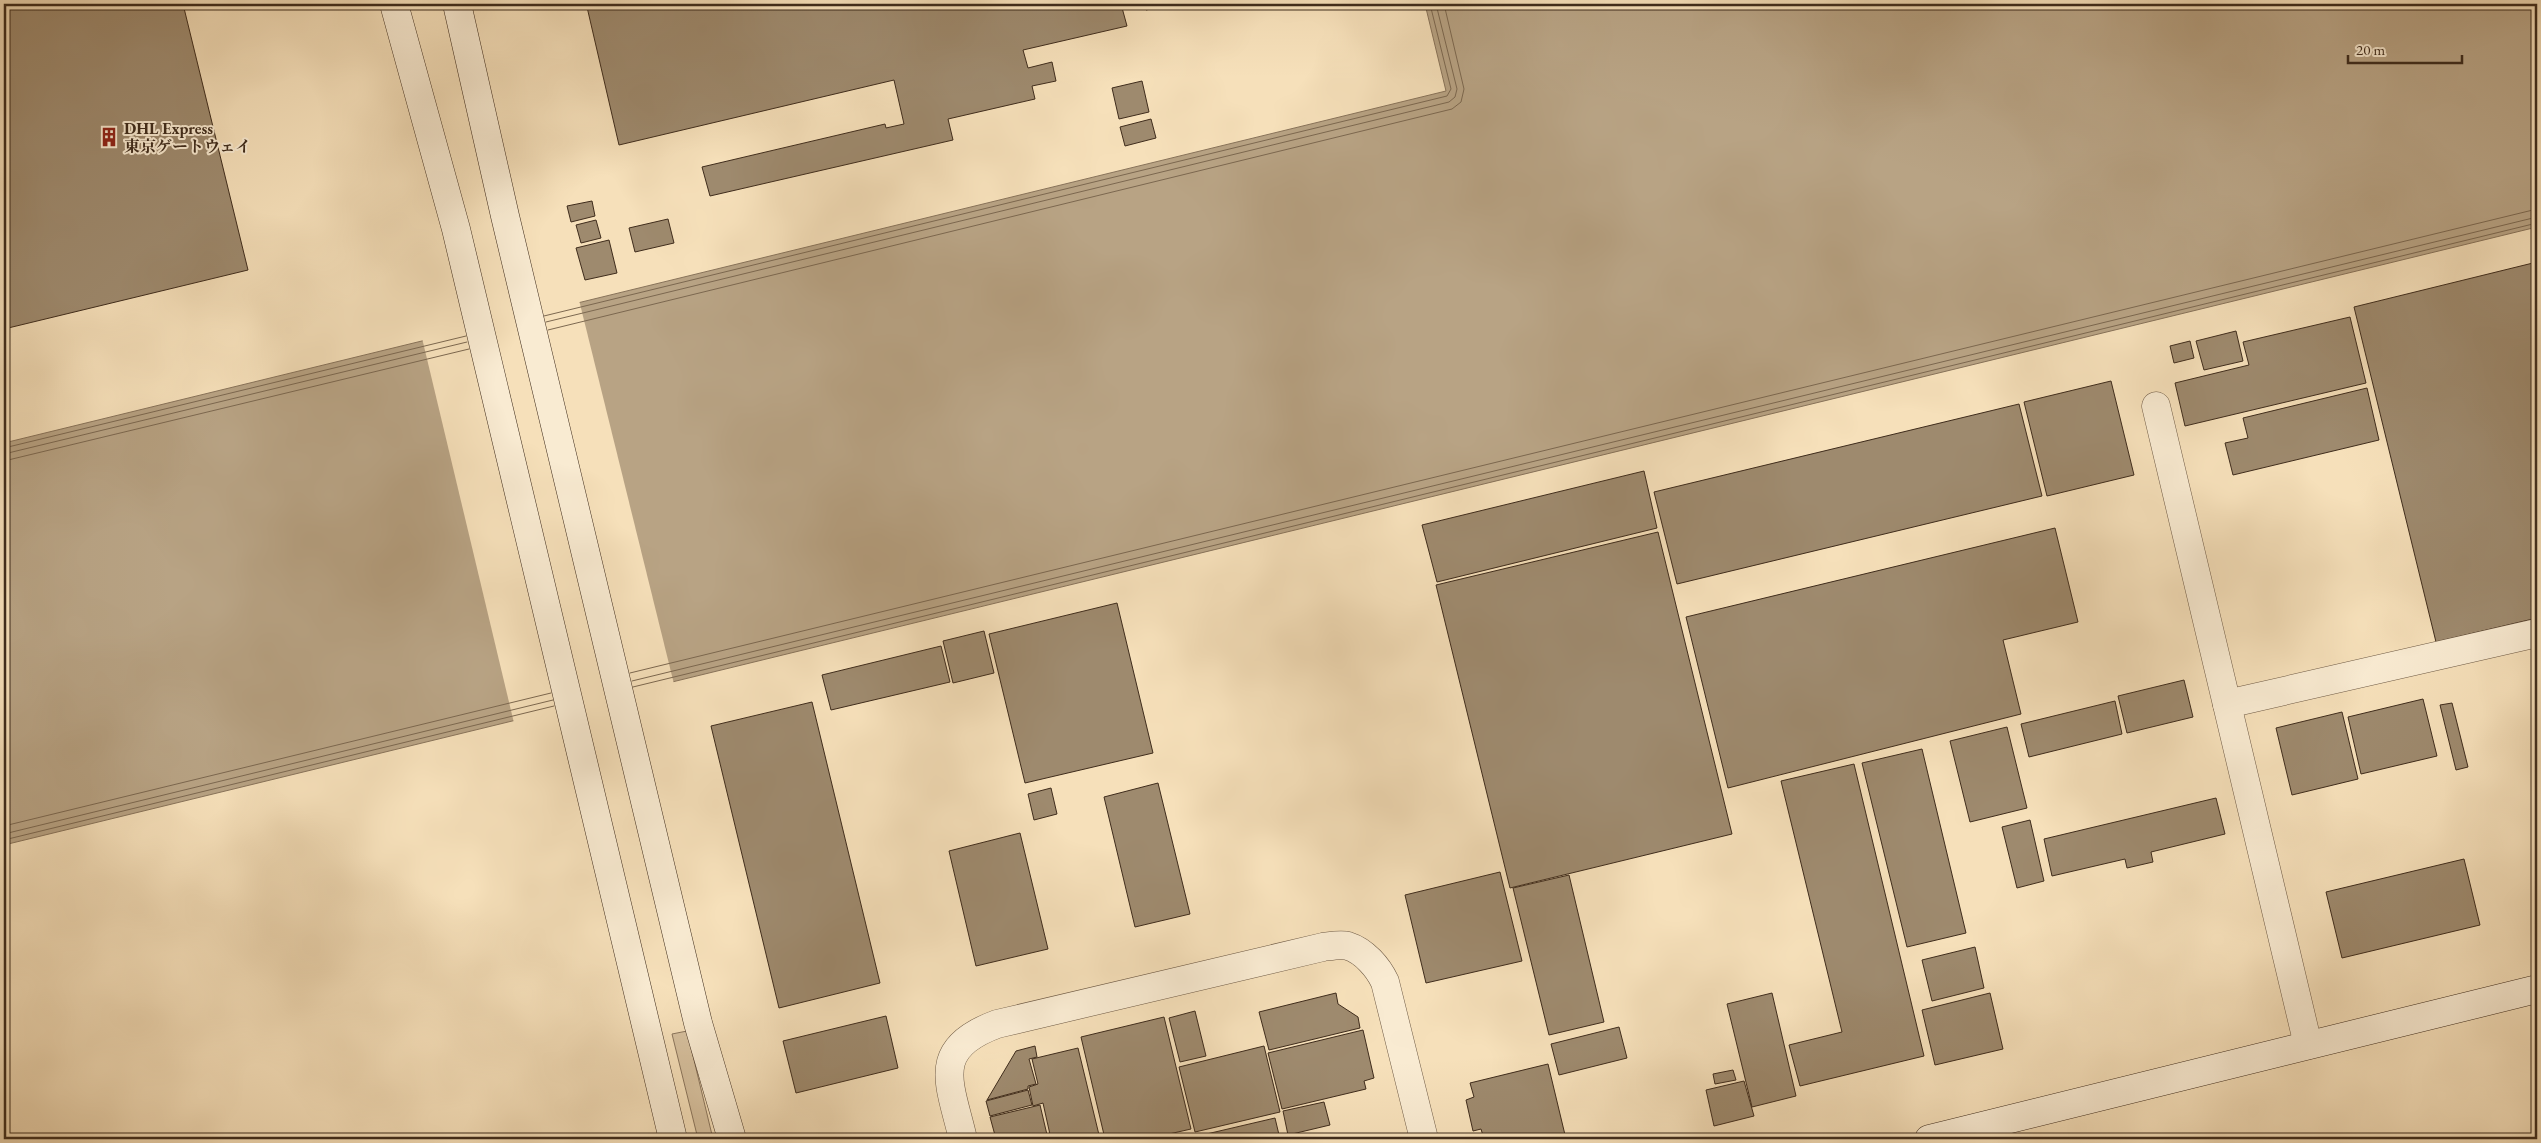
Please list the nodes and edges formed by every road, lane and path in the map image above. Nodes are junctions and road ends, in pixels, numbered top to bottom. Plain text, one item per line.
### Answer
1 (394, 4) edge
2 (458, 4) edge
3 (2156, 406) dead end
4 (2537, 633) edge
5 (2227, 704) junction
6 (2537, 989) edge
7 (2308, 1045) junction
8 (673, 1139) edge
9 (732, 1139) edge
10 (963, 1139) edge
11 (1424, 1139) edge
12 (1929, 1139) edge

1 - 8 street
2 - 9 street
3 - 5 street
4 - 5 street
5 - 7 street
6 - 7 street
7 - 12 street
10 - 11 street

